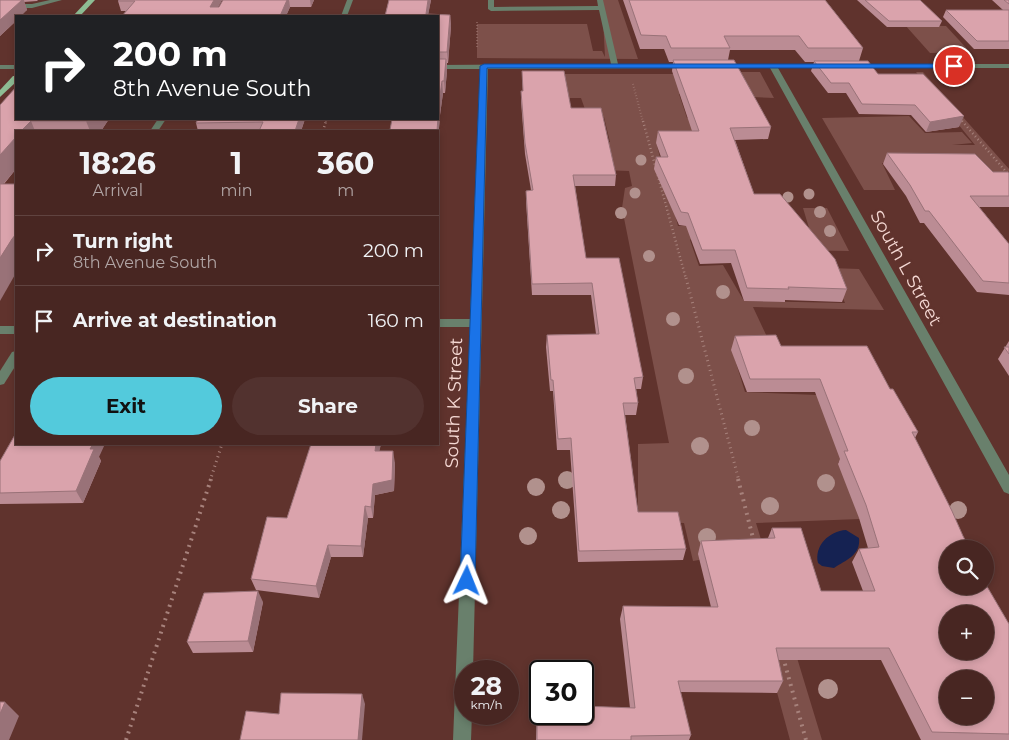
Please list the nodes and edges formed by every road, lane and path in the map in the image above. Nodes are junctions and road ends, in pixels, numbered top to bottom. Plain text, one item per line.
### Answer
1 (59, 0) edge
2 (92, 0) edge
3 (350, 0) edge
4 (490, 0) edge
5 (574, 0) edge
6 (600, 0) edge
7 (0, 6) edge
8 (576, 8) junction
9 (601, 8) junction
10 (77, 15) edge
11 (344, 15) edge
12 (477, 16) dead end
13 (477, 49) dead end
14 (484, 66) junction
15 (615, 66) junction
16 (697, 66) edge
17 (717, 66) edge
18 (773, 66) junction
19 (837, 66) edge
20 (846, 66) edge
21 (1009, 66) edge
22 (0, 67) edge
23 (15, 67) edge
24 (439, 67) edge
25 (15, 79) edge
26 (632, 82) dead end
27 (1, 93) edge
28 (958, 116) edge
29 (1009, 175) edge
30 (439, 323) edge
31 (476, 323) junction
32 (0, 330) edge
33 (15, 330) edge
34 (15, 356) edge
35 (0, 381) edge
36 (222, 445) edge
37 (1009, 488) edge
38 (755, 546) edge
39 (781, 649) edge
40 (126, 740) edge
41 (462, 740) edge
42 (806, 740) edge

1 - 7 street
2 - 10 main road
3 - 11 street
4 - 8 street
5 - 8 street
6 - 9 street
8 - 9 street
9 - 15 street
12 - 13 path
14 - 15 street
14 - 24 street
14 - 31 street, South K Street
15 - 16 street
17 - 18 street
18 - 19 street
18 - 37 street, South L Street
20 - 21 street
22 - 23 street
25 - 27 main road
26 - 38 path
28 - 29 path
30 - 31 street
31 - 41 street, South K Street
32 - 33 street
34 - 35 street
36 - 40 path
39 - 42 path

